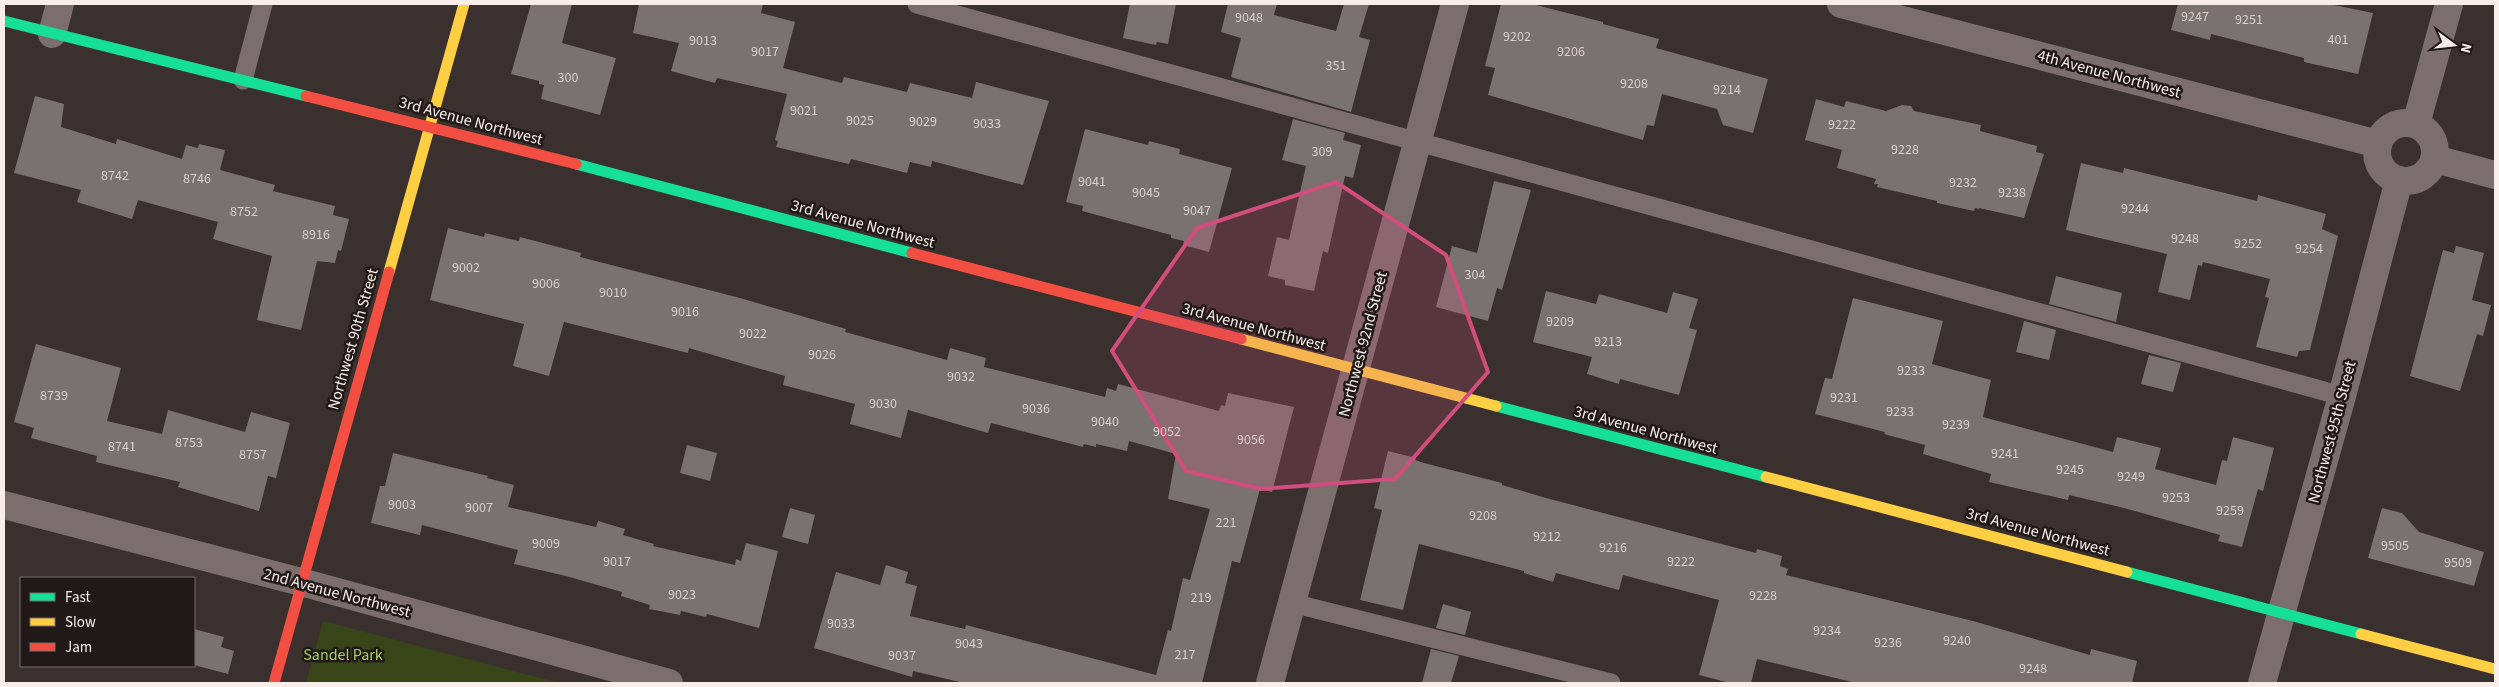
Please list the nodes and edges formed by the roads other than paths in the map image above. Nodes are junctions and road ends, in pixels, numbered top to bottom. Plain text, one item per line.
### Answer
1 (60, 4) edge
2 (263, 4) edge
3 (464, 4) edge
4 (917, 4) edge
5 (1455, 4) edge
6 (1841, 4) edge
7 (2448, 4) edge
8 (4, 21) edge
9 (52, 34) junction
10 (243, 80) junction
11 (2416, 124) junction
12 (430, 126) junction
13 (1417, 142) junction
14 (2378, 144) junction
15 (2435, 159) junction
16 (2495, 175) edge
17 (2399, 180) junction
18 (1356, 370) junction
19 (2342, 396) junction
20 (4, 505) edge
21 (301, 582) junction
22 (1292, 603) junction
23 (2282, 613) junction
24 (2495, 669) edge
25 (274, 683) edge
26 (669, 683) edge
27 (1270, 683) edge
28 (1611, 683) edge
29 (2262, 683) edge

1 - 9 street
2 - 10 lane
3 - 12 street, Northwest 90th Street
4 - 13 lane
5 - 13 street, Northwest 92nd Street
6 - 14 street, 4th Avenue Northwest
7 - 11 street
8 - 9 street, 3rd Avenue Northwest
9 - 10 street, 3rd Avenue Northwest
10 - 12 street, 3rd Avenue Northwest
11 - 14 street
11 - 15 street
12 - 18 street, 3rd Avenue Northwest
12 - 21 street, Northwest 90th Street
13 - 18 street, Northwest 92nd Street
13 - 19 lane
14 - 17 street
15 - 16 street
15 - 17 street
17 - 19 street, Northwest 95th Street
18 - 22 street, Northwest 92nd Street
18 - 23 street, 3rd Avenue Northwest
19 - 23 street, Northwest 95th Street
20 - 21 street, 2nd Avenue Northwest
21 - 25 street, Northwest 90th Street
21 - 26 street, 2nd Avenue Northwest
22 - 27 street, Northwest 92nd Street
22 - 28 lane
23 - 24 street, 3rd Avenue Northwest
23 - 29 street, Northwest 95th Street

